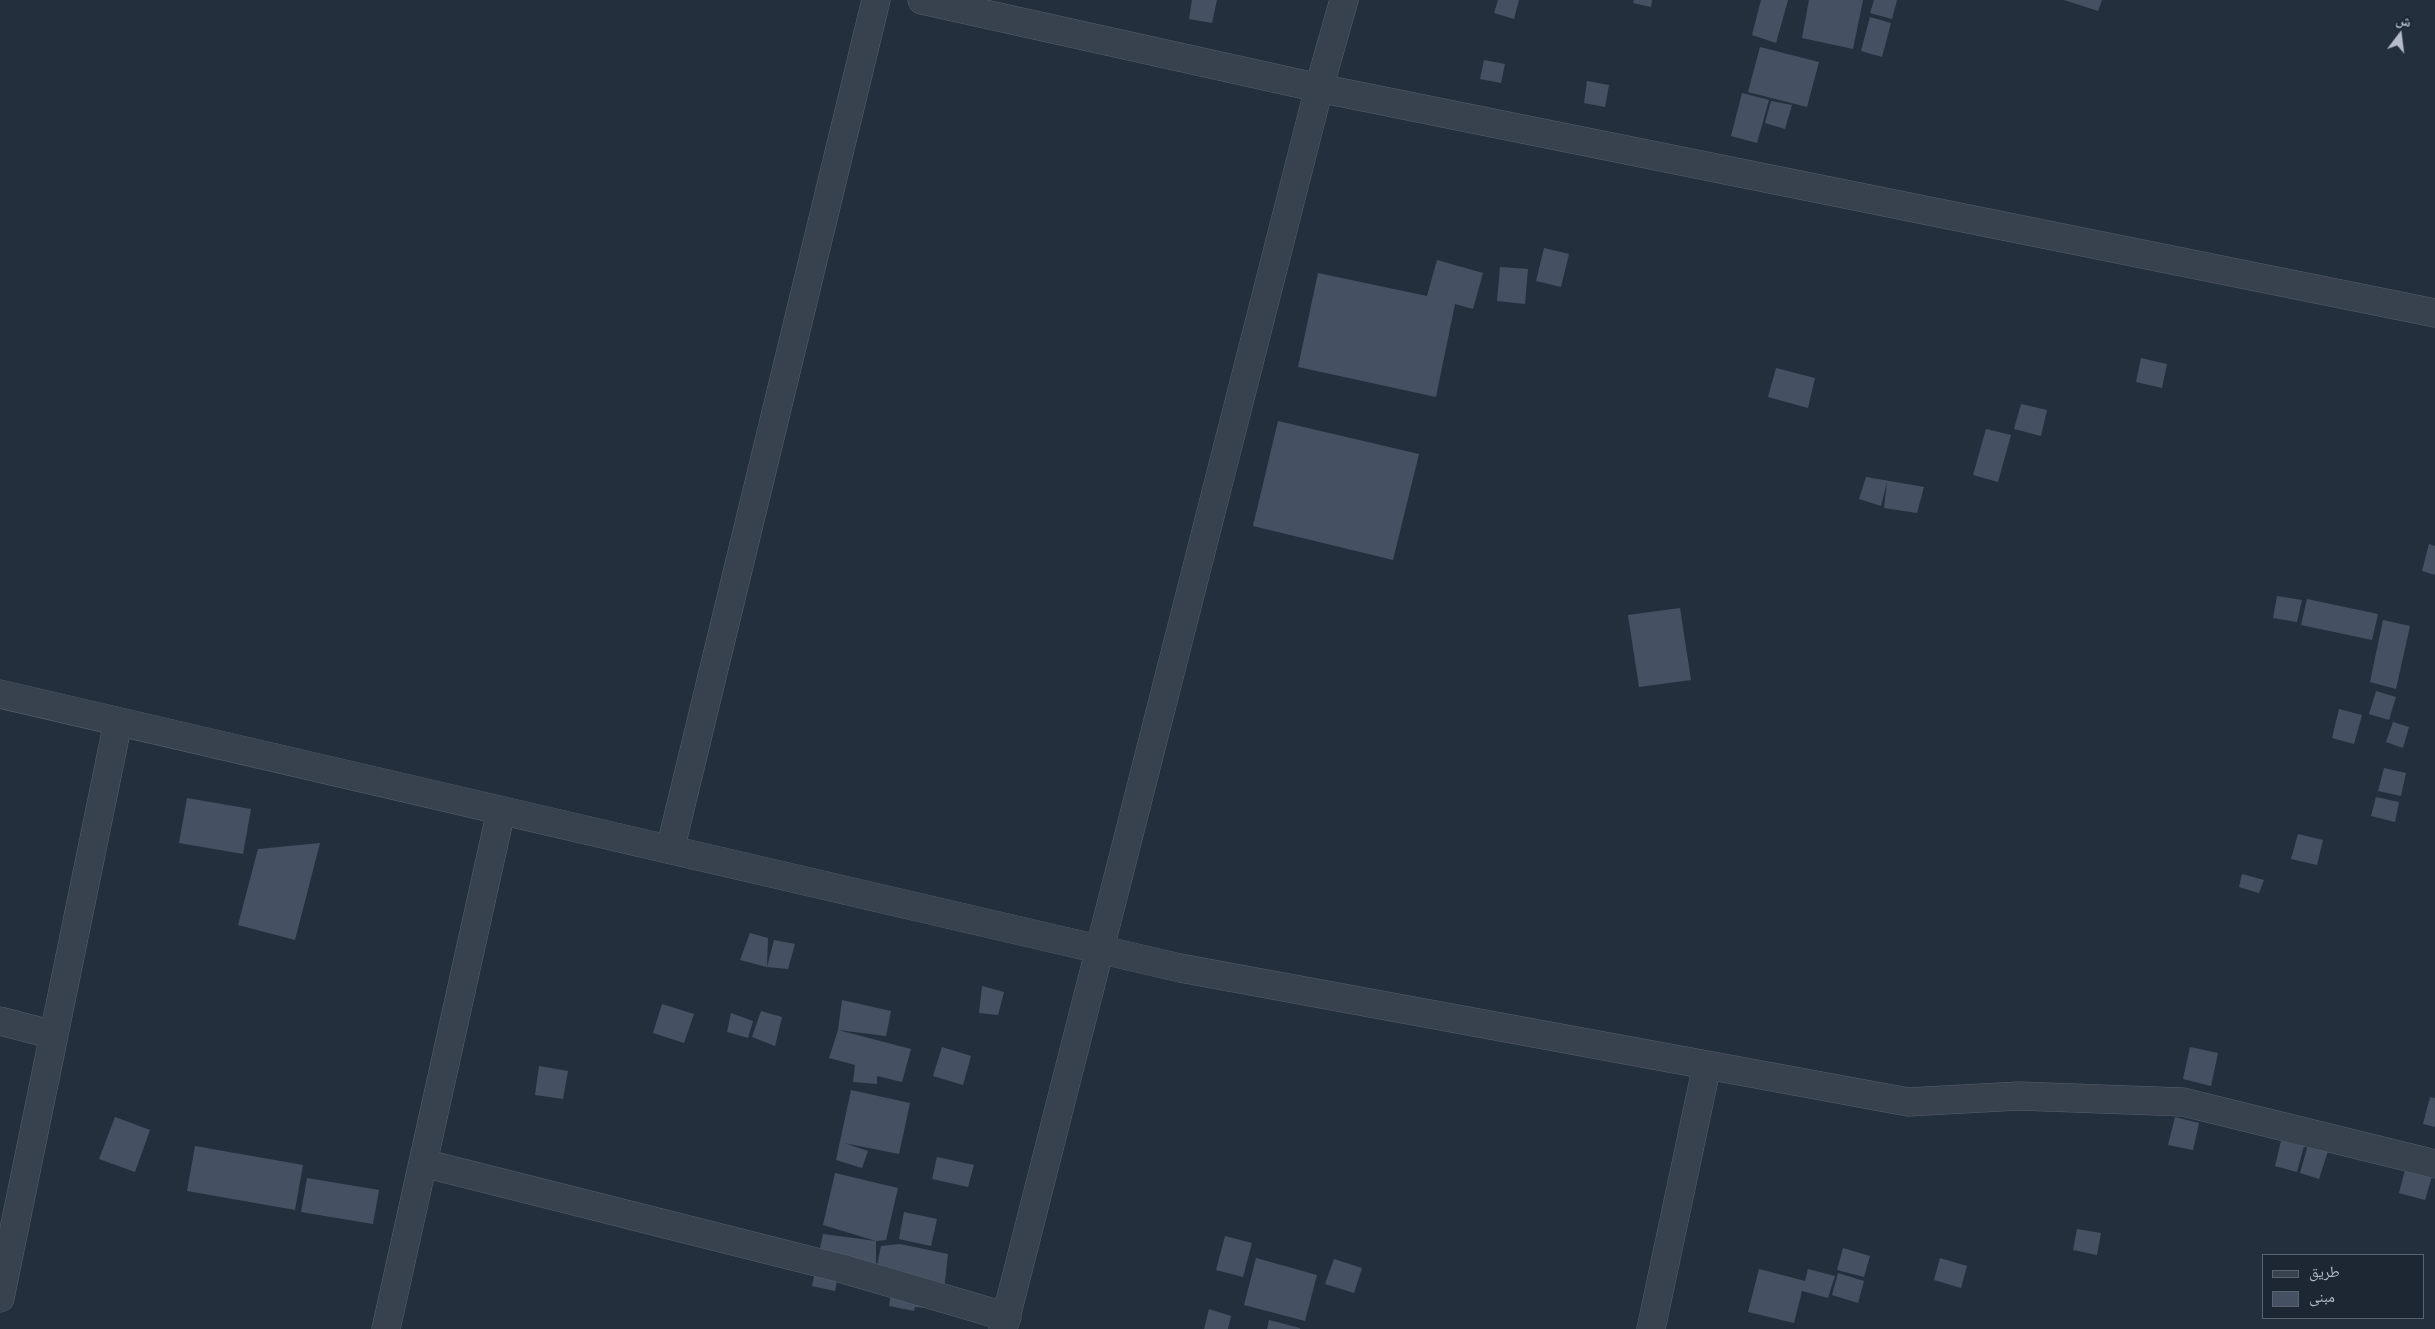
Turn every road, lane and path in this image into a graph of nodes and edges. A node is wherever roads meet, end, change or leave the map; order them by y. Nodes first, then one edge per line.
1 (876, 0) edge
2 (922, 0) edge
3 (1344, 0) edge
4 (1319, 88) junction
5 (2435, 313) edge
6 (0, 694) edge
7 (118, 722) junction
8 (501, 811) junction
9 (670, 850) junction
10 (1099, 950) junction
11 (0, 1021) edge
12 (54, 1034) junction
13 (1707, 1065) junction
14 (423, 1163) junction
15 (2435, 1164) edge
16 (0, 1298) edge
17 (1005, 1323) edge
18 (386, 1329) edge
19 (1651, 1329) edge

1 - 9 street
2 - 4 street
3 - 4 street
4 - 5 street
4 - 10 street
6 - 7 street
7 - 8 street
7 - 12 street
8 - 9 street
8 - 14 street
9 - 10 street
10 - 13 street
10 - 17 street
11 - 12 street
12 - 16 street
13 - 15 street
13 - 19 street
14 - 17 street
14 - 18 street

